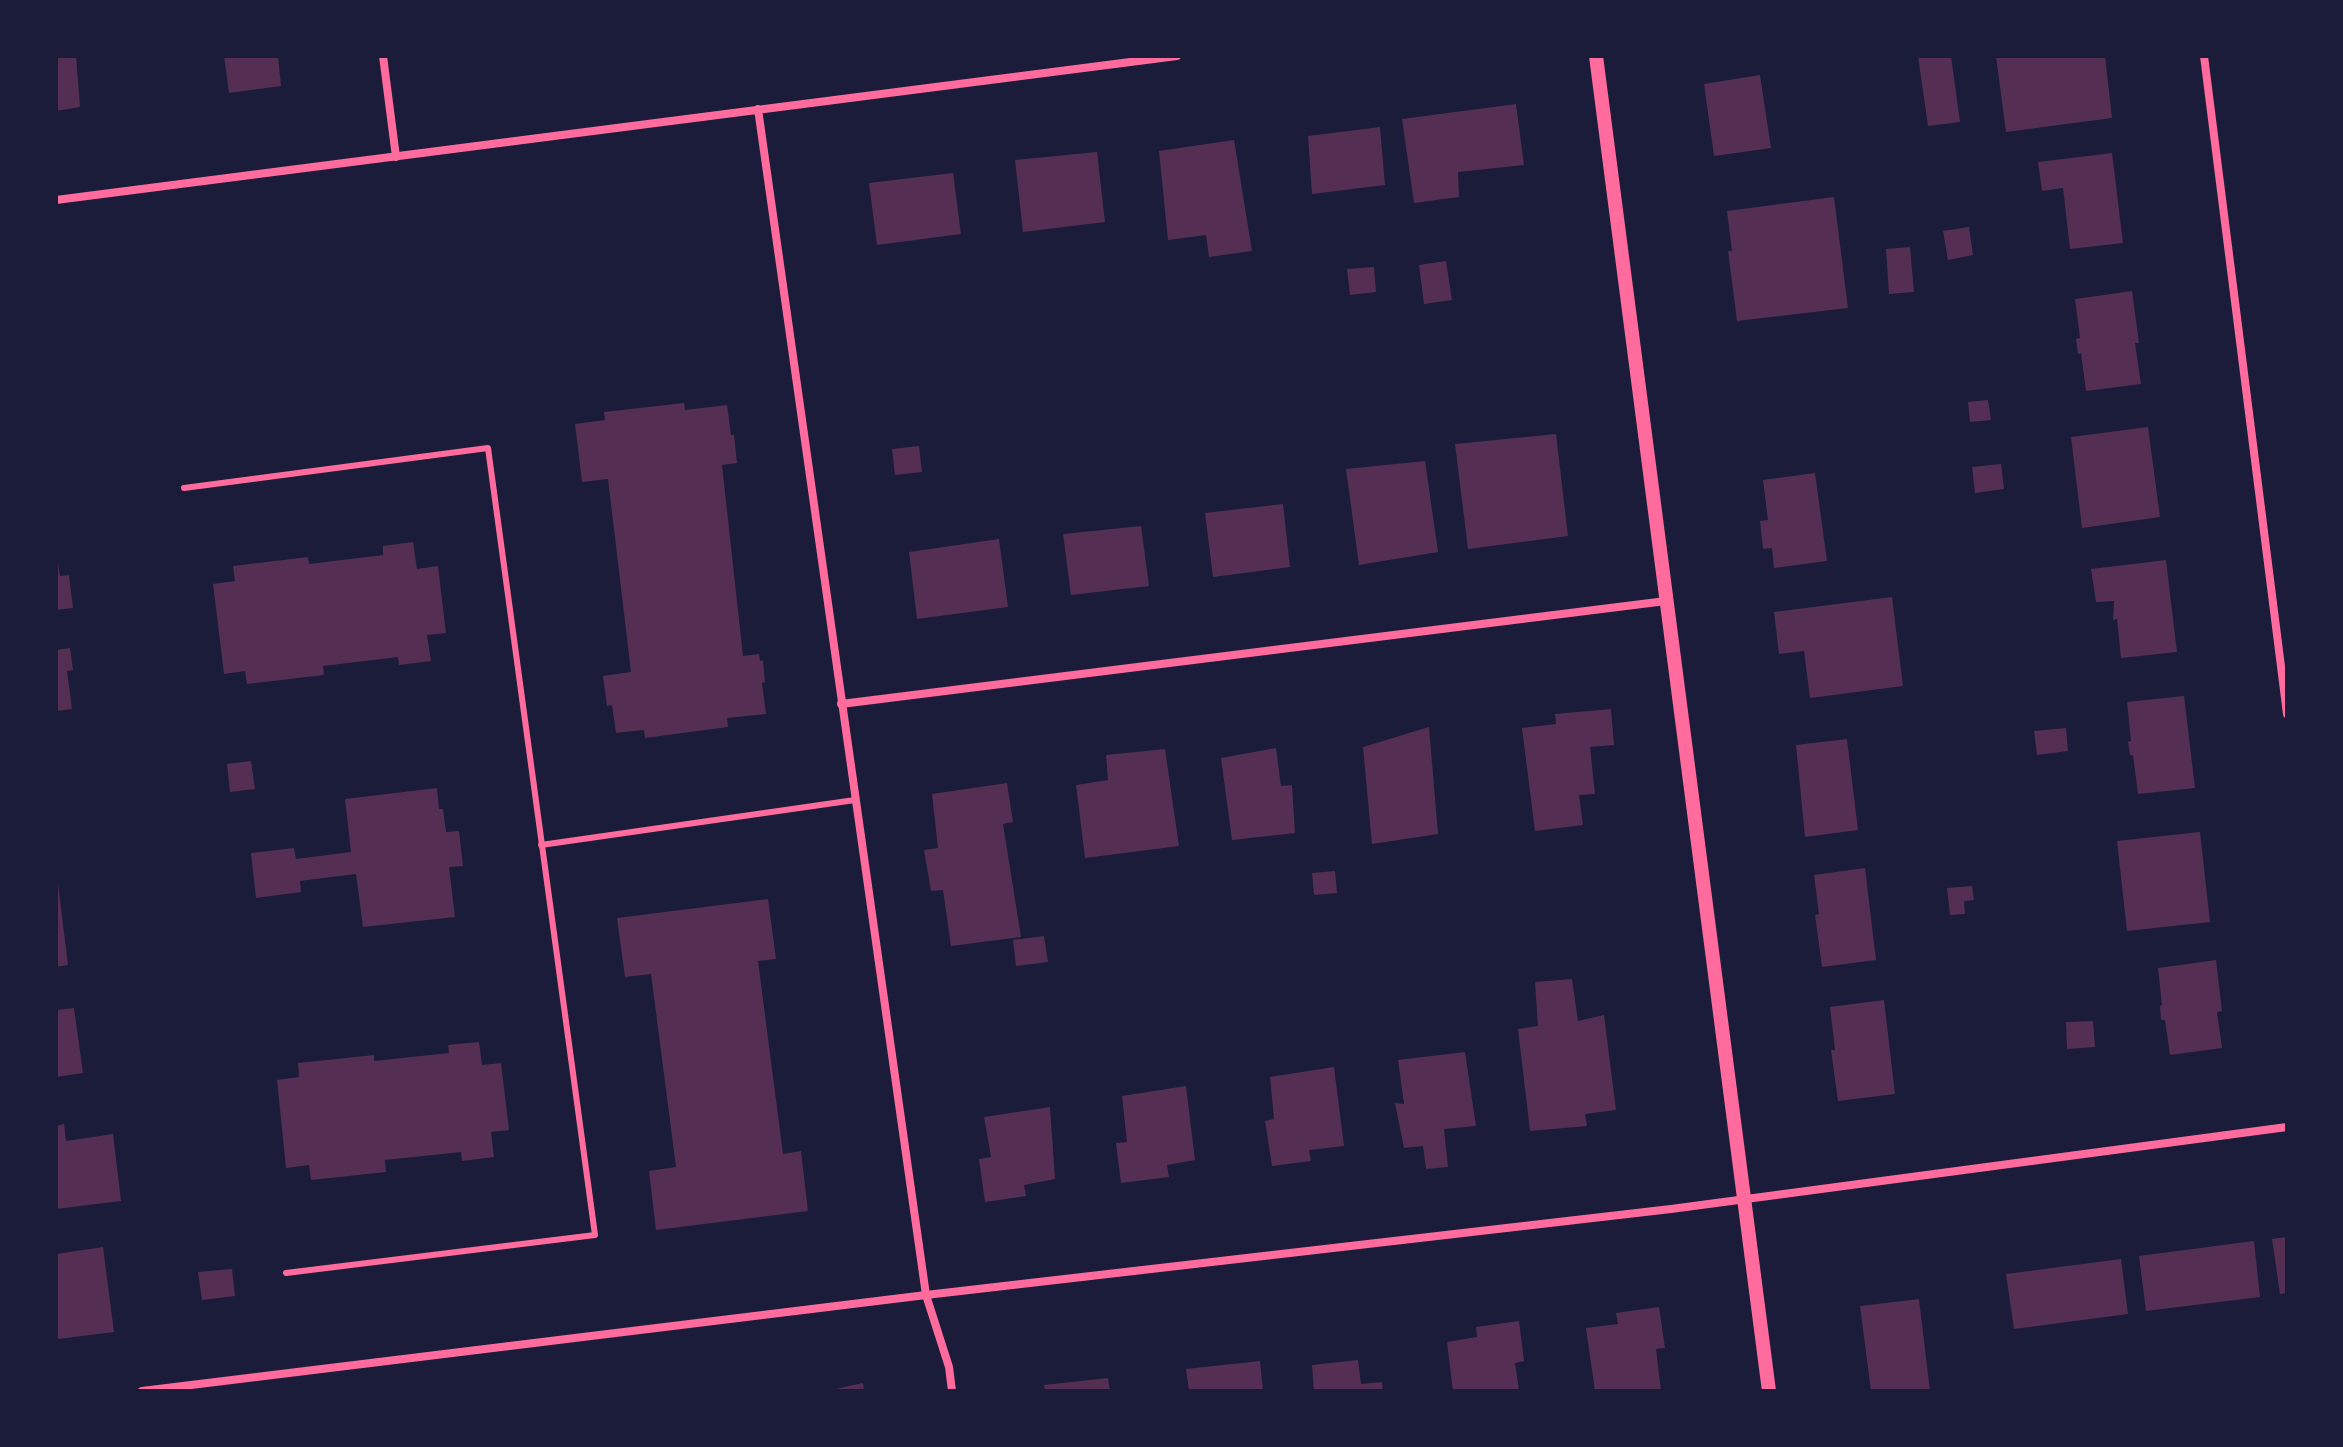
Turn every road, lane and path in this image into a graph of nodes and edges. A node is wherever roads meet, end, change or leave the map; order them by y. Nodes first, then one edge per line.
1 (383, 56) edge
2 (1177, 56) edge
3 (1596, 56) edge
4 (2204, 56) edge
5 (758, 109) junction
6 (396, 157) junction
7 (56, 200) edge
8 (184, 488) dead end
9 (1666, 601) junction
10 (841, 704) junction
11 (2287, 714) edge
12 (855, 800) junction
13 (541, 845) junction
14 (2287, 1127) edge
15 (1743, 1199) junction
16 (286, 1273) dead end
17 (926, 1295) junction
18 (157, 1390) edge
19 (142, 1391) edge
20 (952, 1391) edge
21 (1769, 1391) edge

1 - 6 street
2 - 5 street
3 - 9 street
4 - 11 street
5 - 6 street
5 - 10 street
6 - 7 street
8 - 13 lane
9 - 10 street
9 - 15 street
10 - 12 street
12 - 13 lane
12 - 17 street
13 - 16 lane
14 - 15 street
15 - 17 street
15 - 21 street
17 - 18 street
17 - 20 street
18 - 19 street

